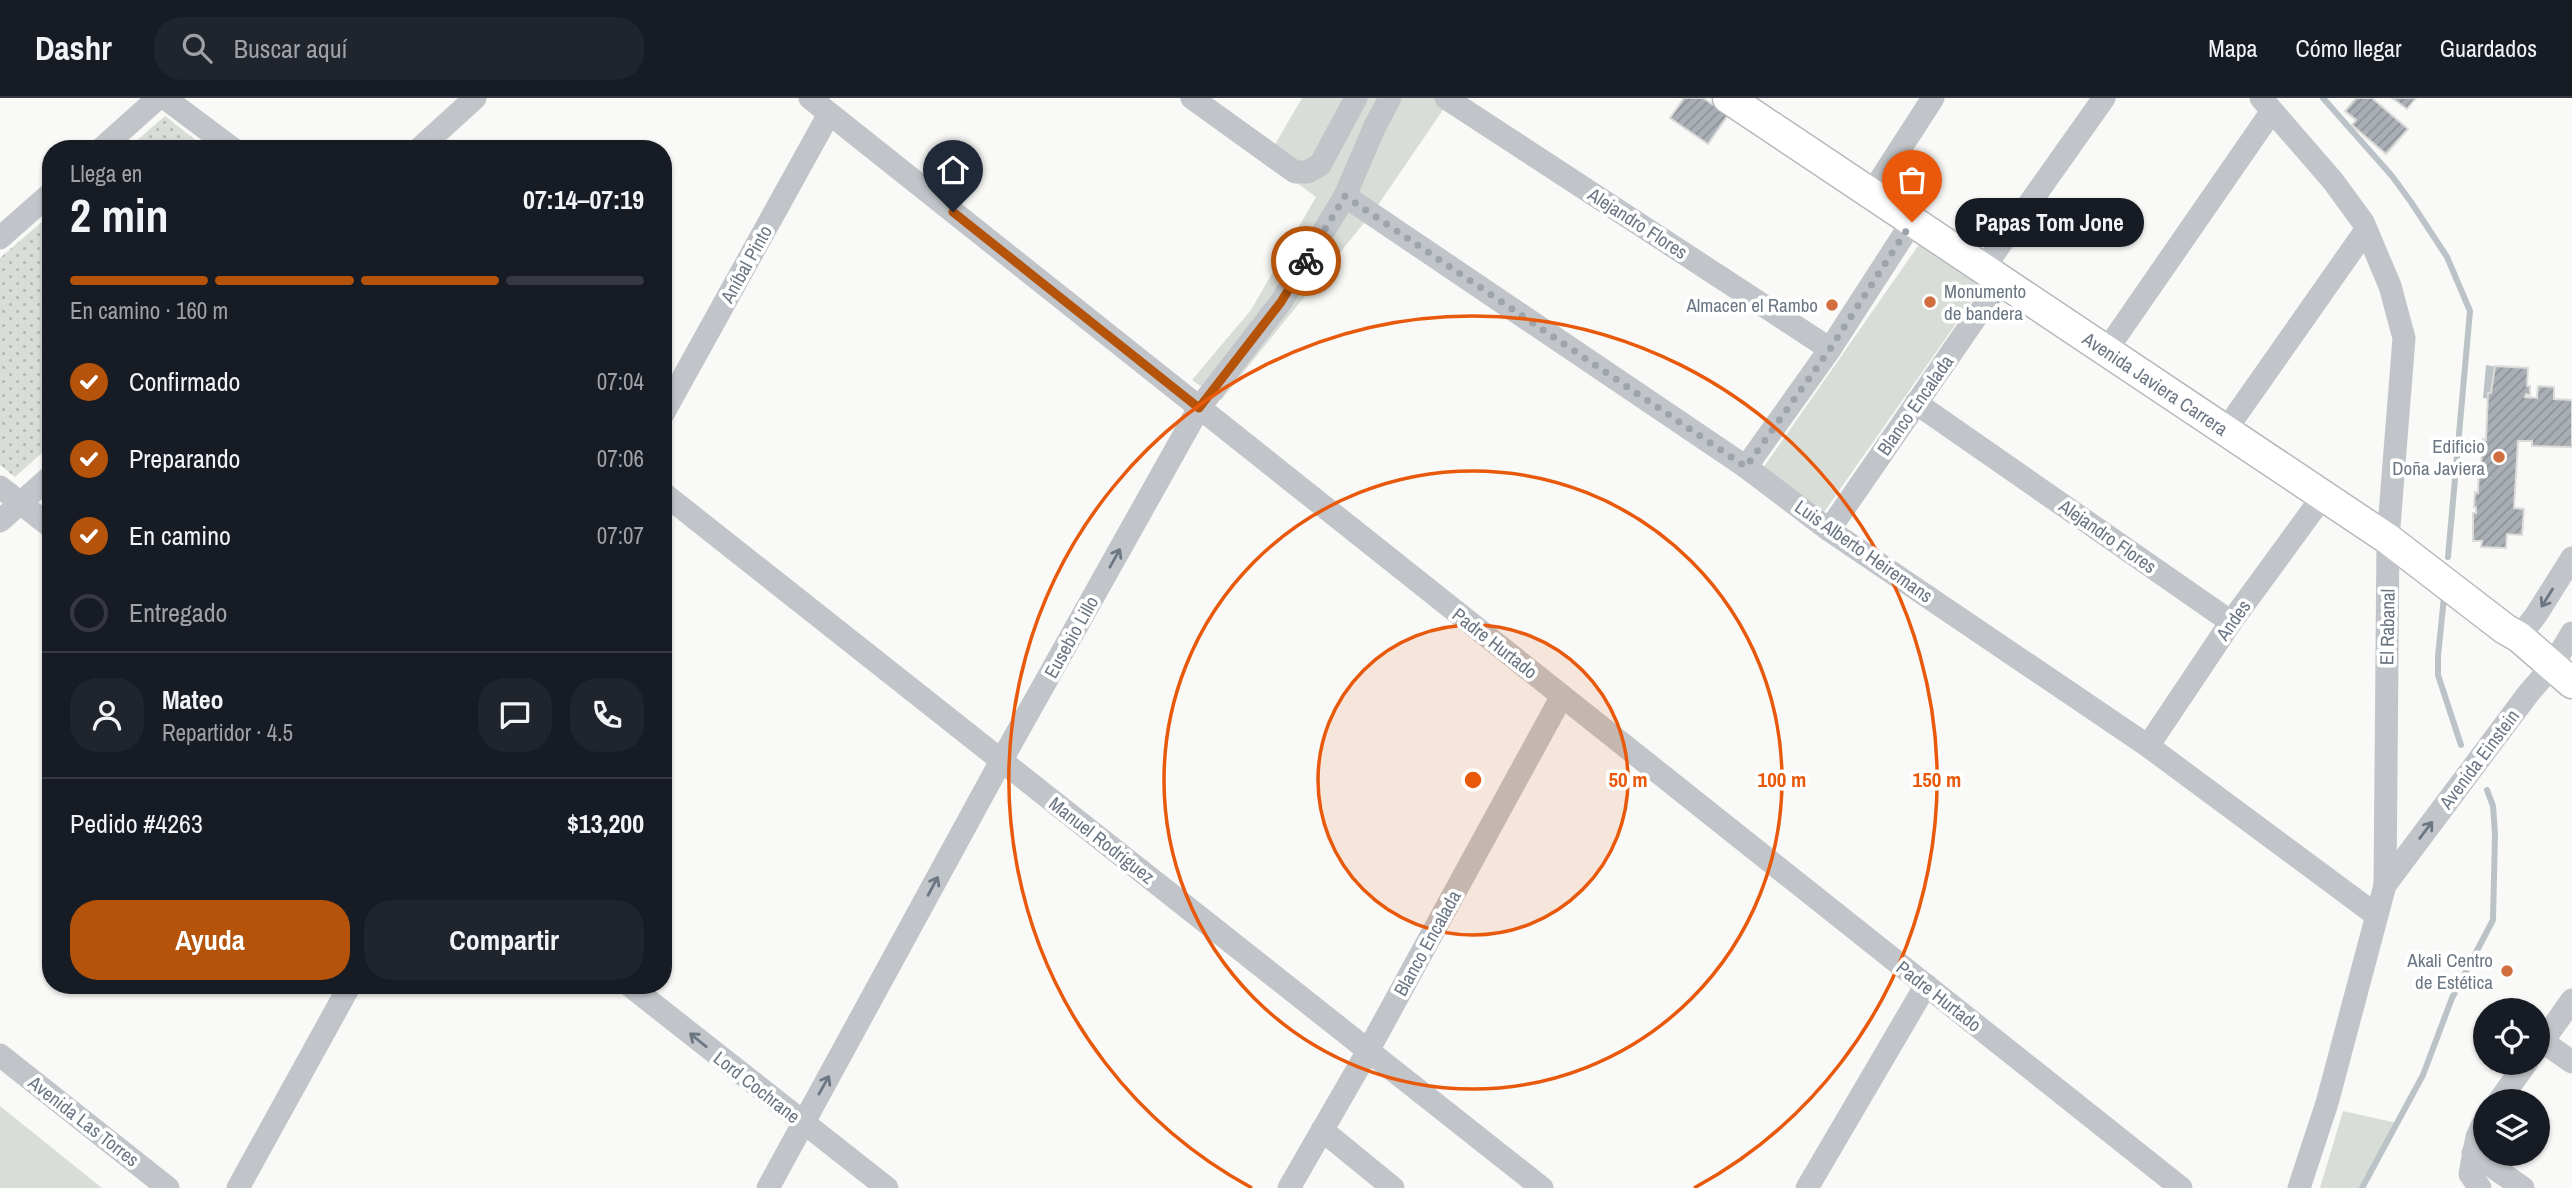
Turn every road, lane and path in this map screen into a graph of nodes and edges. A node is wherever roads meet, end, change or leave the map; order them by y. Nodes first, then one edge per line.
1 (158, 98) edge
2 (165, 98) edge
3 (475, 98) edge
4 (810, 98) edge
5 (1192, 98) edge
6 (1390, 98) edge
7 (1446, 98) edge
8 (1933, 98) edge
9 (2104, 98) edge
10 (1353, 103) edge
11 (1747, 103) edge
12 (2267, 104) edge
13 (829, 114) junction
14 (1375, 126) junction
15 (111, 140) edge
16 (221, 140) edge
17 (429, 140) edge
18 (1871, 194) junction
19 (1345, 196) junction
20 (42, 201) edge
21 (1912, 222) junction
22 (2366, 230) junction
23 (0, 238) edge
24 (1992, 275) junction
25 (1830, 349) junction
26 (2106, 351) junction
27 (672, 398) edge
28 (1916, 403) junction
29 (1199, 408) junction
30 (2225, 431) junction
31 (1746, 467) junction
32 (42, 484) edge
33 (0, 487) edge
34 (2323, 496) junction
35 (672, 500) edge
36 (21, 503) junction
37 (42, 520) edge
38 (0, 522) edge
39 (1829, 530) junction
40 (2388, 540) junction
41 (2572, 558) edge
42 (2231, 621) junction
43 (2572, 633) edge
44 (2519, 637) junction
45 (2562, 675) edge
46 (1562, 696) junction
47 (2148, 746) junction
48 (1002, 761) junction
49 (2385, 885) junction
50 (2376, 915) junction
51 (1926, 985) junction
52 (345, 994) edge
53 (640, 994) edge
54 (2572, 1000) edge
55 (2550, 1030) edge
56 (2550, 1050) edge
57 (1368, 1051) junction
58 (0, 1055) edge
59 (2572, 1062) edge
60 (803, 1124) junction
61 (1322, 1130) junction
62 (2473, 1153) edge
63 (2492, 1166) edge
64 (168, 1188) edge
65 (238, 1188) edge
66 (768, 1188) edge
67 (887, 1188) edge
68 (1289, 1188) edge
69 (1393, 1188) edge
70 (1542, 1188) edge
71 (1807, 1188) edge
72 (2181, 1188) edge
73 (2299, 1188) edge
74 (2480, 1188) edge
75 (2523, 1188) edge

1 - 15 street
2 - 16 street
3 - 17 street
4 - 13 street, Padre Hurtado
5 - 10 street
6 - 14 street, Eusebio Lillo
7 - 25 street, Alejandro Flores
8 - 18 street
9 - 24 street, Blanco Encalada
10 - 14 street
11 - 18 main road, Avenida Javiera Carrera
12 - 22 street, El Rabanal
12 - 26 street
13 - 27 street, Aníbal Pinto
13 - 29 street, Padre Hurtado
14 - 19 street, Eusebio Lillo
18 - 21 main road, Avenida Javiera Carrera
19 - 29 street, Eusebio Lillo
19 - 31 street, Luis Alberto Heiremans
20 - 23 street
21 - 24 main road, Avenida Javiera Carrera
21 - 25 street
22 - 30 street
22 - 40 street, El Rabanal
24 - 26 main road, Avenida Javiera Carrera
24 - 28 street, Blanco Encalada
25 - 31 street
26 - 30 main road, Avenida Javiera Carrera
28 - 39 street, Blanco Encalada
28 - 42 street, Alejandro Flores
29 - 46 street, Padre Hurtado
48 -> 29 street, Eusebio Lillo
30 - 34 main road, Avenida Javiera Carrera
31 - 39 street, Luis Alberto Heiremans
32 - 36 street
33 - 36 street
34 - 40 main road, Avenida Javiera Carrera
34 - 42 street, Andes
35 - 48 street, Manuel Rodríguez
36 - 37 street
36 - 38 street
39 - 47 street, Luis Alberto Heiremans
40 - 44 main road, Avenida Javiera Carrera
40 - 49 street, El Rabanal
41 -> 44 street
42 - 47 street, Andes
43 - 45 street, Avenida Einstein
44 - 45 main road, Avenida Javiera Carrera
49 -> 45 street, Avenida Einstein
46 - 51 street, Padre Hurtado
46 - 57 street, Blanco Encalada
47 - 50 street, Luis Alberto Heiremans
48 - 57 street, Manuel Rodríguez
60 -> 48 street, Eusebio Lillo
49 - 50 street, El Rabanal
50 - 73 street, El Rabanal
51 - 71 street
51 - 72 street, Padre Hurtado
52 - 65 street
60 -> 53 street, Lord Cochrane
54 - 55 street
56 - 59 street
57 - 61 street, Blanco Encalada
57 - 70 street, Manuel Rodríguez
58 - 64 street, Avenida Las Torres
60 - 66 street, Eusebio Lillo
60 - 67 street, Lord Cochrane
61 - 68 street, Blanco Encalada
61 - 69 street
62 - 74 street
63 - 75 street

